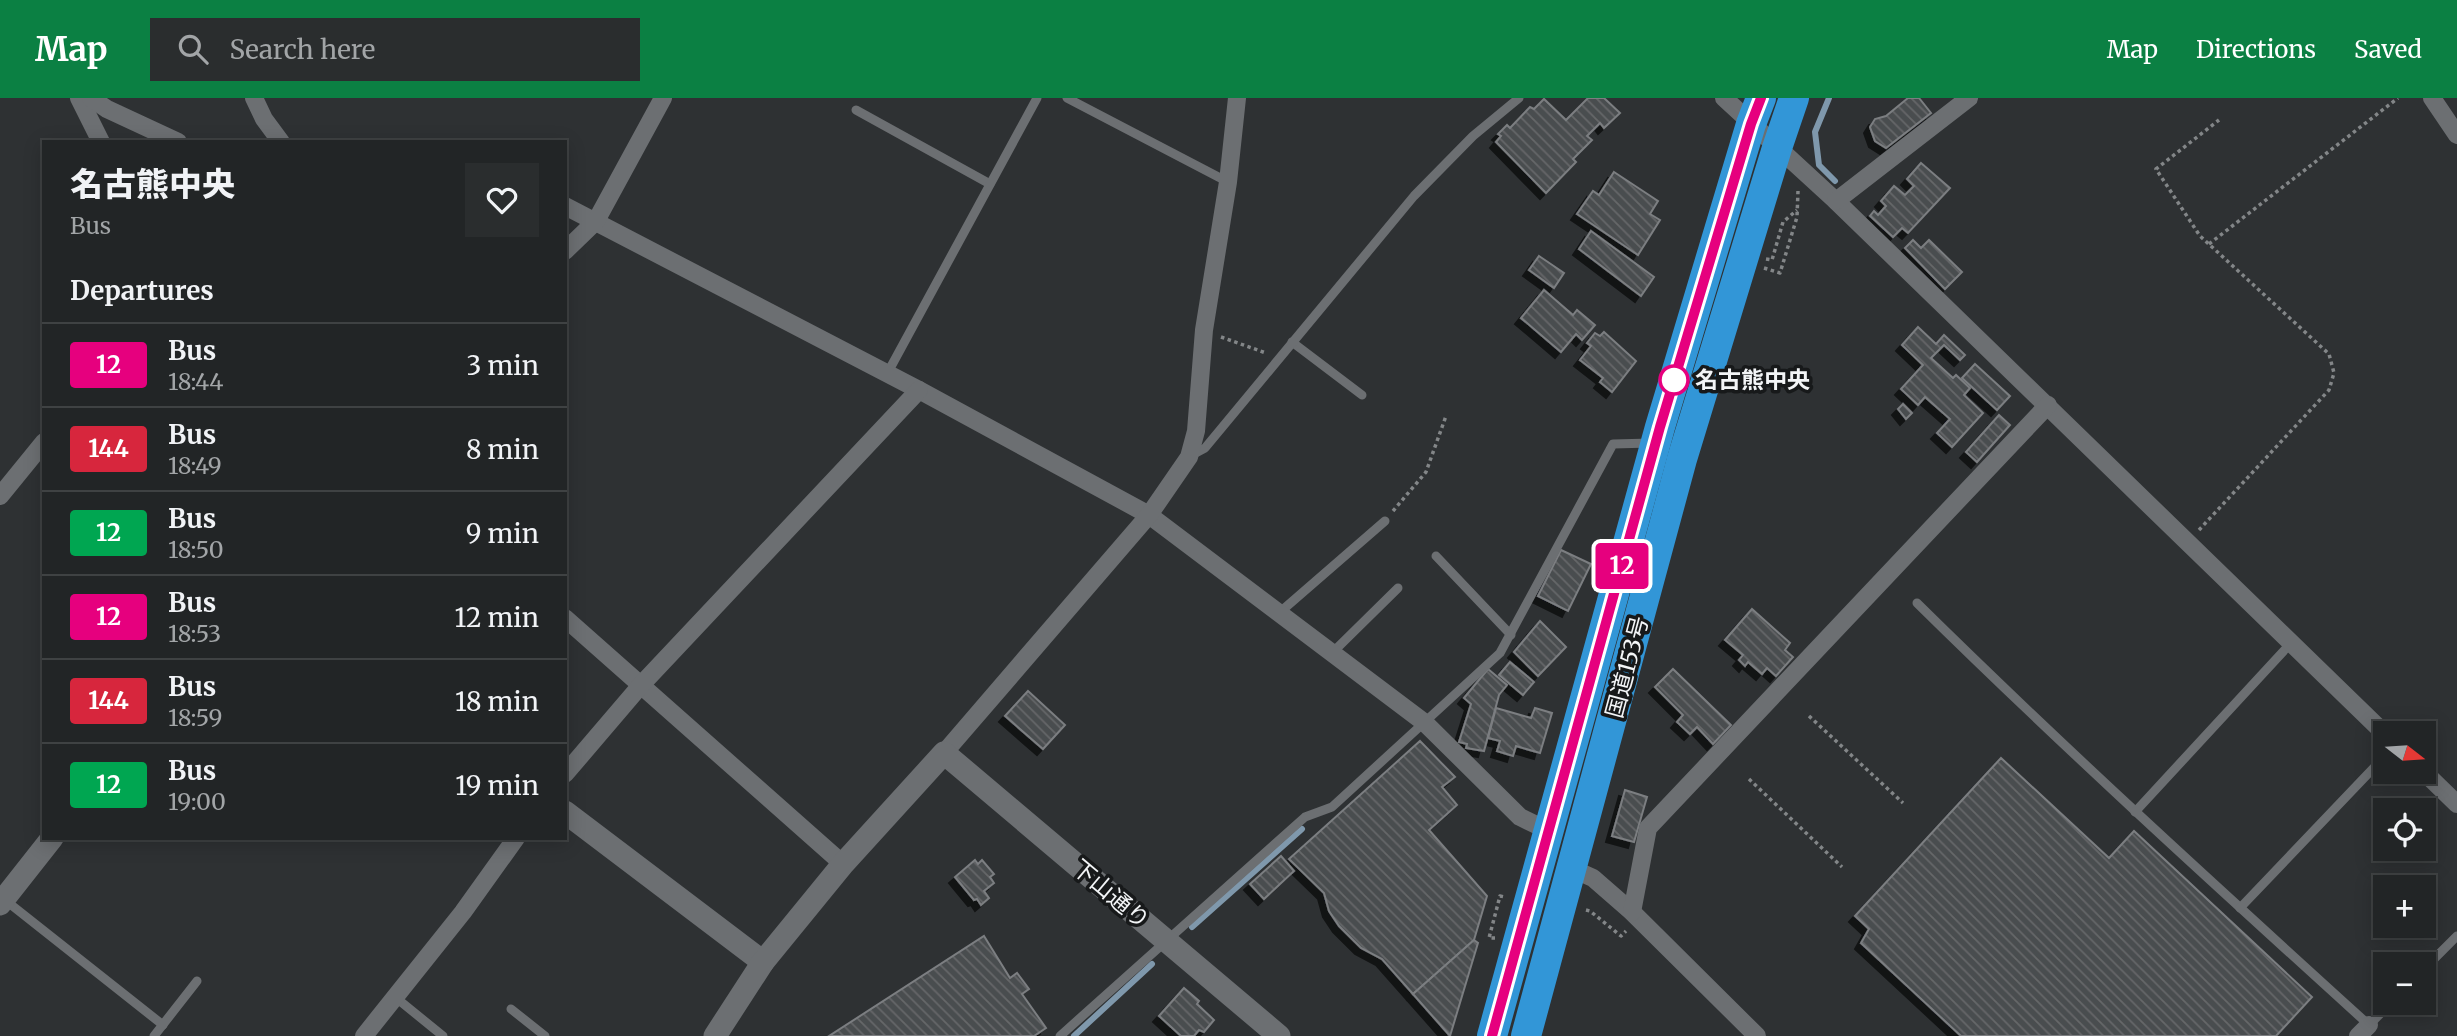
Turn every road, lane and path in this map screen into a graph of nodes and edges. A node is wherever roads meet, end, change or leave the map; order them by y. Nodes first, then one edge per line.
1 (79, 98) edge
2 (91, 98) edge
3 (254, 98) edge
4 (663, 98) edge
5 (1037, 98) edge
6 (1067, 98) edge
7 (1237, 98) edge
8 (1519, 98) edge
9 (1724, 98) edge
10 (1794, 98) edge
11 (1969, 98) edge
12 (2398, 98) edge
13 (2432, 98) edge
14 (856, 110) dead end
15 (1756, 111) edge
16 (2219, 120) dead end
17 (2457, 135) edge
18 (100, 140) edge
19 (174, 140) edge
20 (280, 140) edge
21 (1777, 148) junction
22 (1228, 181) junction
23 (990, 184) junction
24 (1836, 201) junction
25 (567, 207) edge
26 (1797, 210) dead end
27 (596, 221) junction
28 (2208, 244) junction
29 (567, 249) edge
30 (1772, 260) dead end
31 (1204, 330) junction
32 (1292, 342) junction
33 (1278, 358) junction
34 (887, 374) junction
35 (919, 390) junction
36 (1362, 395) dead end
37 (2048, 405) junction
38 (1446, 416) dead end
39 (1656, 443) junction
40 (42, 444) edge
41 (1188, 457) junction
42 (0, 496) edge
43 (1149, 515) junction
44 (1385, 521) joint
45 (2188, 542) junction
46 (1436, 556) dead end
47 (1398, 588) dead end
48 (1917, 603) dead end
49 (1279, 613) junction
50 (567, 620) edge
51 (1511, 635) junction
52 (2291, 643) junction
53 (1332, 653) junction
54 (641, 685) junction
55 (1809, 716) dead end
56 (2373, 722) edge
57 (1425, 723) junction
58 (944, 753) junction
59 (2373, 769) edge
60 (567, 772) edge
61 (1749, 779) dead end
62 (2436, 784) edge
63 (1903, 803) dead end
64 (2457, 804) edge
65 (2135, 812) junction
66 (567, 814) edge
67 (1549, 831) junction
68 (50, 840) edge
69 (515, 840) edge
70 (842, 864) junction
71 (1842, 867) dead end
72 (1573, 869) junction
73 (2, 902) edge
74 (2240, 908) junction
75 (1590, 911) dead end
76 (1625, 918) junction
77 (2457, 936) edge
78 (1167, 941) junction
79 (2436, 958) edge
80 (762, 962) junction
81 (197, 981) dead end
82 (395, 998) junction
83 (511, 1009) dead end
84 (2379, 1015) edge
85 (163, 1025) junction
86 (2363, 1030) edge
87 (722, 1033) edge
88 (154, 1036) edge
89 (364, 1036) edge
90 (443, 1036) edge
91 (545, 1036) edge
92 (1060, 1036) edge
93 (1279, 1036) edge
94 (1492, 1036) edge
95 (1526, 1036) edge
96 (1757, 1036) edge

1 - 18 street
2 - 19 street
3 - 20 street
4 - 27 street
5 - 23 lane
6 - 22 lane
7 - 22 street
8 - 32 lane
9 - 15 street
10 - 21 highway, 国道153号
11 - 24 street
12 - 28 path
13 - 17 street
14 - 23 lane
15 - 21 street
15 - 39 highway, 国道153号
16 - 28 path
21 - 24 street
21 - 72 highway, 国道153号
22 - 31 street
23 - 34 lane
24 - 37 street
25 - 27 street
26 - 30 path
27 - 29 street
27 - 34 street
28 - 45 path
31 - 33 path
31 - 41 street
32 - 33 lane
32 - 36 lane
33 - 41 lane
34 - 35 street
35 - 43 street
35 - 54 street
37 - 45 street
37 - 76 street
38 - 44 path
39 - 51 lane
39 - 67 highway, 国道153号
40 - 42 street
41 - 43 street
43 - 49 street
43 - 58 street
44 - 49 lane
45 - 52 street
46 - 51 lane
47 - 53 lane
48 - 65 lane
49 - 53 street
50 - 54 street
51 - 57 lane
52 - 56 street
52 - 65 lane
53 - 57 street
54 - 60 street
54 - 70 street
55 - 63 path
57 - 67 street
57 - 78 lane
58 - 70 street
58 - 78 street, 下山通り
59 - 74 lane
61 - 71 path
62 - 64 street
65 - 74 lane
66 - 80 street
67 - 94 highway, 国道153号
68 - 73 street
69 - 82 street
70 - 80 street
72 - 76 street
72 - 95 highway, 国道153号
73 - 85 lane
74 - 86 lane
75 - 76 path
76 - 96 street
77 - 79 lane
78 - 92 lane
78 - 93 street, 下山通り
80 - 87 street
81 - 85 lane
82 - 89 street
82 - 90 lane
83 - 91 lane
84 - 86 lane
85 - 88 lane

